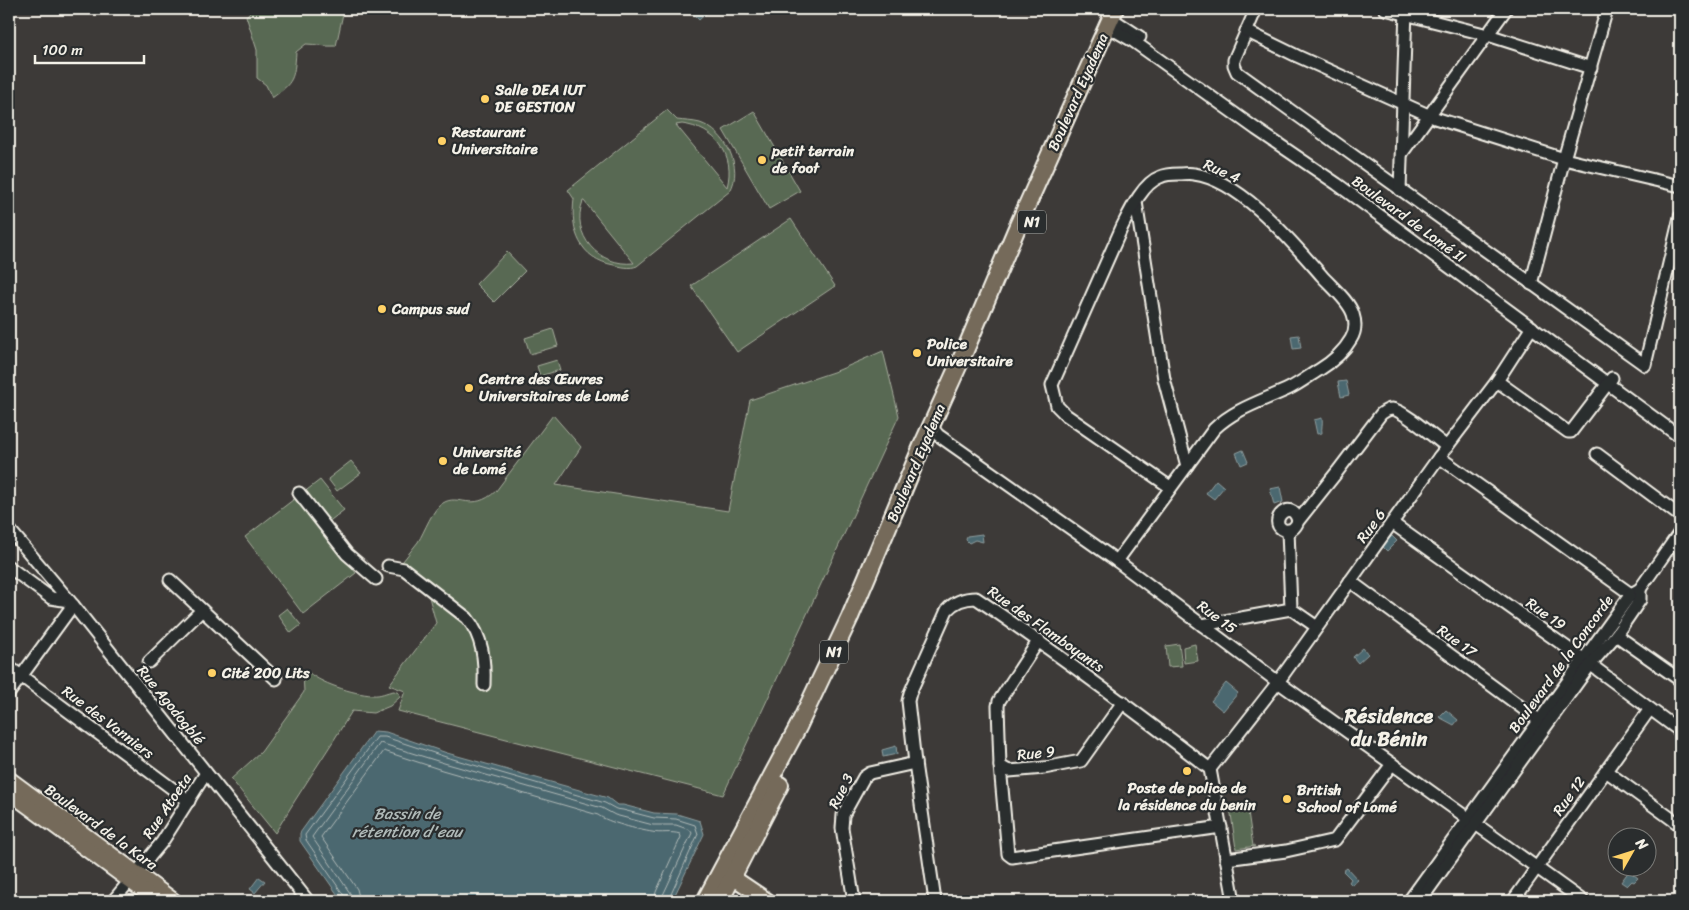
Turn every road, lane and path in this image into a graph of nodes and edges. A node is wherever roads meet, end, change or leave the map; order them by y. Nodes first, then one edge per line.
1 (1256, 9) edge
2 (1385, 9) edge
3 (1506, 9) edge
4 (1607, 9) edge
5 (1406, 11) edge
6 (1116, 19) edge
7 (1246, 31) junction
8 (1488, 35) junction
9 (1591, 68) junction
10 (1403, 103) junction
11 (1429, 115) junction
12 (1402, 152) junction
13 (1564, 159) junction
14 (1680, 186) edge
15 (1400, 190) junction
16 (1136, 202) junction
17 (1680, 217) edge
18 (1531, 284) junction
19 (1532, 327) junction
20 (1610, 381) junction
21 (1494, 385) junction
22 (1680, 427) edge
23 (934, 431) junction
24 (1680, 437) edge
25 (1447, 447) junction
26 (1597, 454) dead end
27 (1440, 457) junction
28 (1187, 466) junction
29 (1170, 488) junction
30 (299, 493) dead end
31 (1680, 516) edge
32 (1298, 521) junction
33 (1392, 523) junction
34 (9, 529) edge
35 (1288, 530) junction
36 (1680, 532) edge
37 (1117, 561) junction
38 (388, 566) dead end
39 (9, 567) edge
40 (376, 579) dead end
41 (170, 580) dead end
42 (1350, 581) junction
43 (1637, 594) junction
44 (71, 603) junction
45 (1291, 609) junction
46 (202, 610) junction
47 (1202, 625) junction
48 (1317, 627) junction
49 (1616, 635) junction
50 (1039, 640) junction
51 (149, 662) dead end
52 (1587, 662) junction
53 (9, 667) edge
54 (20, 676) junction
55 (276, 679) dead end
56 (1680, 680) edge
57 (1278, 682) junction
58 (484, 685) dead end
59 (9, 693) edge
60 (1123, 702) junction
61 (1650, 708) junction
62 (1543, 723) junction
63 (1680, 731) edge
64 (915, 763) junction
65 (1392, 764) junction
66 (1000, 766) junction
67 (1210, 769) junction
68 (1606, 771) junction
69 (206, 773) junction
70 (9, 779) edge
71 (9, 792) edge
72 (189, 801) junction
73 (1472, 821) junction
74 (1680, 825) edge
75 (1221, 827) junction
76 (1226, 859) junction
77 (1536, 868) junction
78 (728, 873) junction
79 (132, 878) junction
80 (113, 901) edge
81 (157, 901) edge
82 (174, 901) edge
83 (308, 901) edge
84 (705, 901) edge
85 (720, 901) edge
86 (768, 901) edge
87 (854, 901) edge
88 (935, 901) edge
89 (1234, 901) edge
90 (1409, 901) edge
91 (1420, 901) edge
92 (1513, 901) edge
93 (1583, 901) edge

1 - 7 street
2 - 5 street
3 - 8 street
4 - 9 street
5 - 8 street
5 - 10 street
6 - 19 street, Boulevard de Lomé II
6 - 20 street, Boulevard de Lomé II
6 - 23 highway, Boulevard Eyadema / N1
7 - 10 street
7 - 15 street
8 - 9 street
8 - 11 street
9 - 13 street
10 - 11 street
10 - 12 street
11 - 12 street
11 - 13 street
12 - 15 street
13 - 14 street
13 - 18 street
15 - 18 street
16 - 28 street
16 - 28 street, Rue 4
16 - 29 street, Rue 4
17 - 18 street
19 - 20 street, Boulevard de Lomé II
19 - 21 street, Rue 6
20 - 21 street
20 - 22 street, Boulevard de Lomé II
20 - 24 street, Boulevard de Lomé II
21 - 25 street, Rue 6
23 - 37 street, Rue 15
23 - 78 highway, Boulevard Eyadema / N1
25 - 27 street, Rue 6
25 - 32 street
26 - 31 street
27 - 33 street, Rue 6
27 - 43 street
28 - 29 street, Rue 4
29 - 37 street, Rue 4
30 - 40 street
32 - 35 street
32 - 35 street
33 - 42 street, Rue 6
33 - 52 street, Rue 19
34 - 44 street, Rue Agodogblé
35 - 45 street
36 - 43 street
37 - 47 street, Rue 15
38 - 58 street
39 - 44 street
41 - 46 street
42 - 48 street, Rue 6
42 - 62 street, Rue 17
43 - 49 street, Boulevard de la Concorde
43 - 52 street, Boulevard de la Concorde
44 - 54 street
44 - 69 street, Rue Agodogblé
45 - 47 street
45 - 48 street
46 - 51 street
46 - 55 street
47 - 57 street, Rue 15
48 - 57 street, Rue 6
49 - 52 street, Boulevard de la Concorde
49 - 56 street
50 - 60 street, Rue des Flamboyants
50 - 64 street, Rue des Flamboyants
50 - 66 street, Rue 9
52 - 61 street, Rue 19
52 - 62 street, Boulevard de la Concorde
53 - 54 street, Rue des Vanniers
54 - 59 street
54 - 72 street, Rue des Vanniers
57 - 65 street, Rue 15
57 - 67 street, Rue 6
60 - 66 street, Rue 9
60 - 67 street, Rue des Flamboyants
61 - 63 street, Rue 19
61 - 68 street, Rue 12
62 - 73 street, Boulevard de la Concorde
64 - 87 street, Rue 3
64 - 88 street, Rue des Flamboyants
65 - 73 street, Rue 15
65 - 76 street
66 - 75 street
67 - 75 street
68 - 74 street
68 - 77 street, Rue 12
69 - 72 street, Rue Atoeta
69 - 83 street, Rue Agodogblé
70 - 79 main road, Boulevard de la Kara
71 - 79 main road, Boulevard de la Kara
72 - 79 street, Rue Atoeta
73 - 77 street, Rue 15
73 - 90 street, Boulevard de la Concorde
73 - 91 street, Boulevard de la Concorde
75 - 76 street
76 - 89 street
77 - 92 street, Rue 12
77 - 93 street, Rue 15
78 - 84 highway, Boulevard Eyadema / N1
78 - 85 highway, N1
78 - 86 main road
79 - 80 street, Rue Atoeta
79 - 81 main road, Boulevard de la Kara
79 - 82 main road, Boulevard de la Kara

